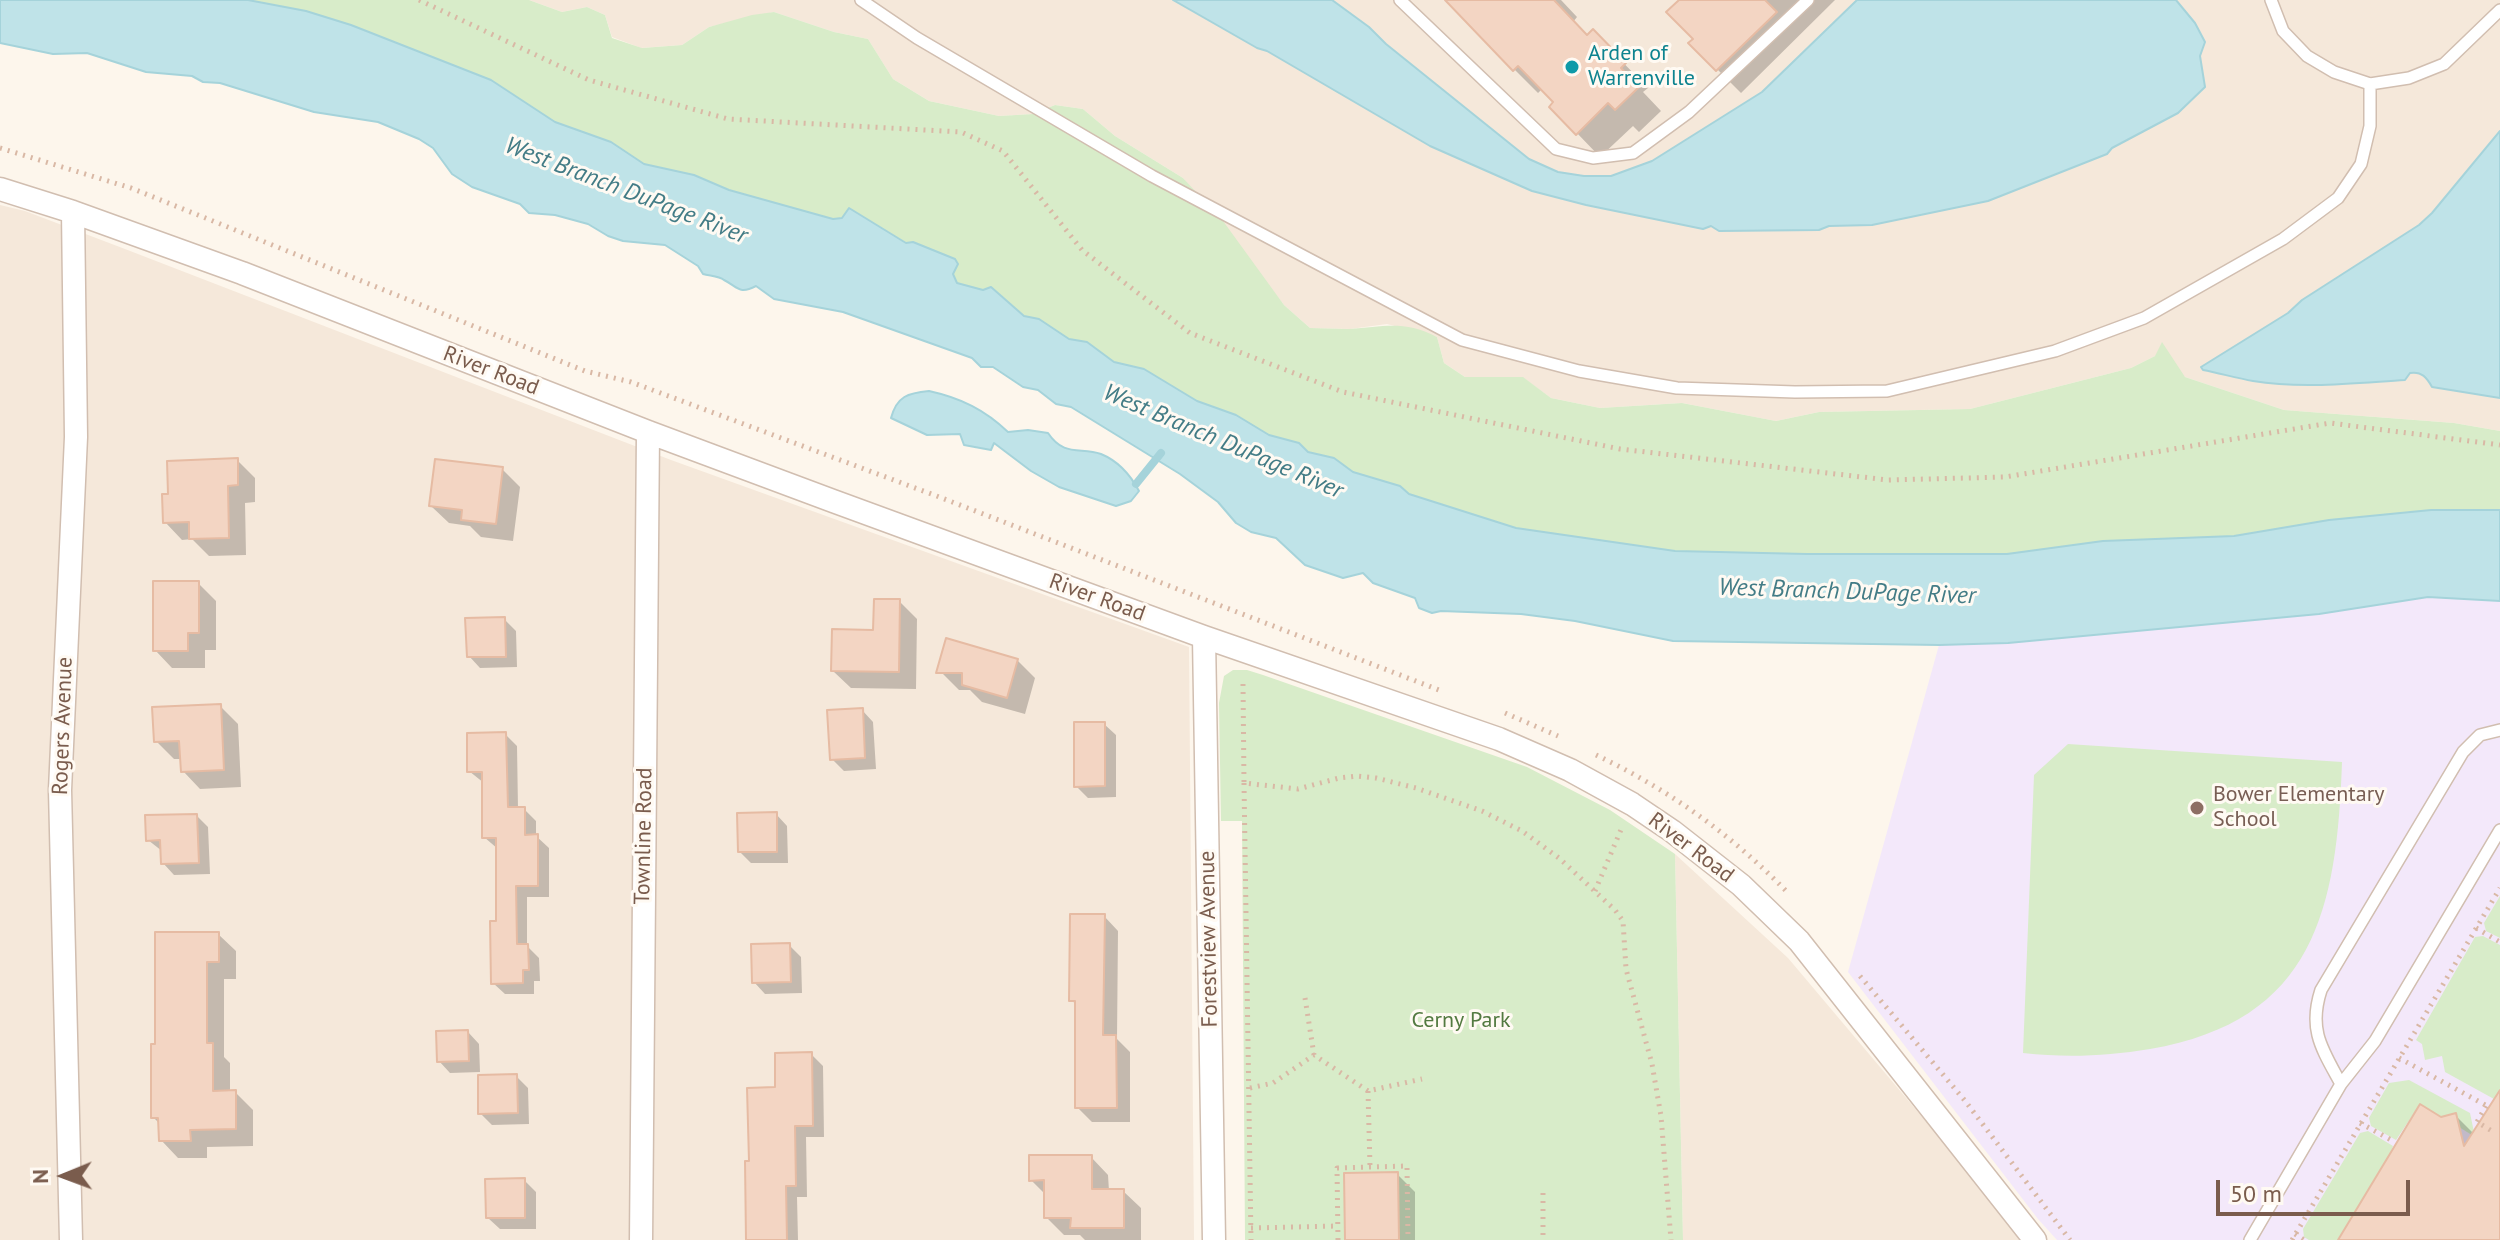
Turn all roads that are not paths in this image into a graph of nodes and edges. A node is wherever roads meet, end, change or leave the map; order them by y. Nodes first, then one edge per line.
1 (861, 0) edge
2 (1400, 0) edge
3 (1808, 0) edge
4 (2271, 0) edge
5 (2500, 10) edge
6 (2370, 84) junction
7 (0, 189) edge
8 (73, 212) junction
9 (648, 432) junction
10 (1204, 637) junction
11 (2500, 730) edge
12 (2500, 830) edge
13 (2341, 1084) junction
14 (71, 1240) edge
15 (641, 1240) edge
16 (1214, 1240) edge
17 (2035, 1240) edge
18 (2250, 1240) edge

1 - 6 lane
2 - 3 lane
4 - 6 lane
5 - 6 lane
7 - 8 street, River Road
8 - 9 street, River Road
8 - 14 street, Rogers Avenue
9 - 10 street, River Road
9 - 15 street, Townline Road
10 - 16 street, Forestview Avenue
10 - 17 street, River Road
11 - 13 lane
12 - 13 lane
13 - 18 lane

